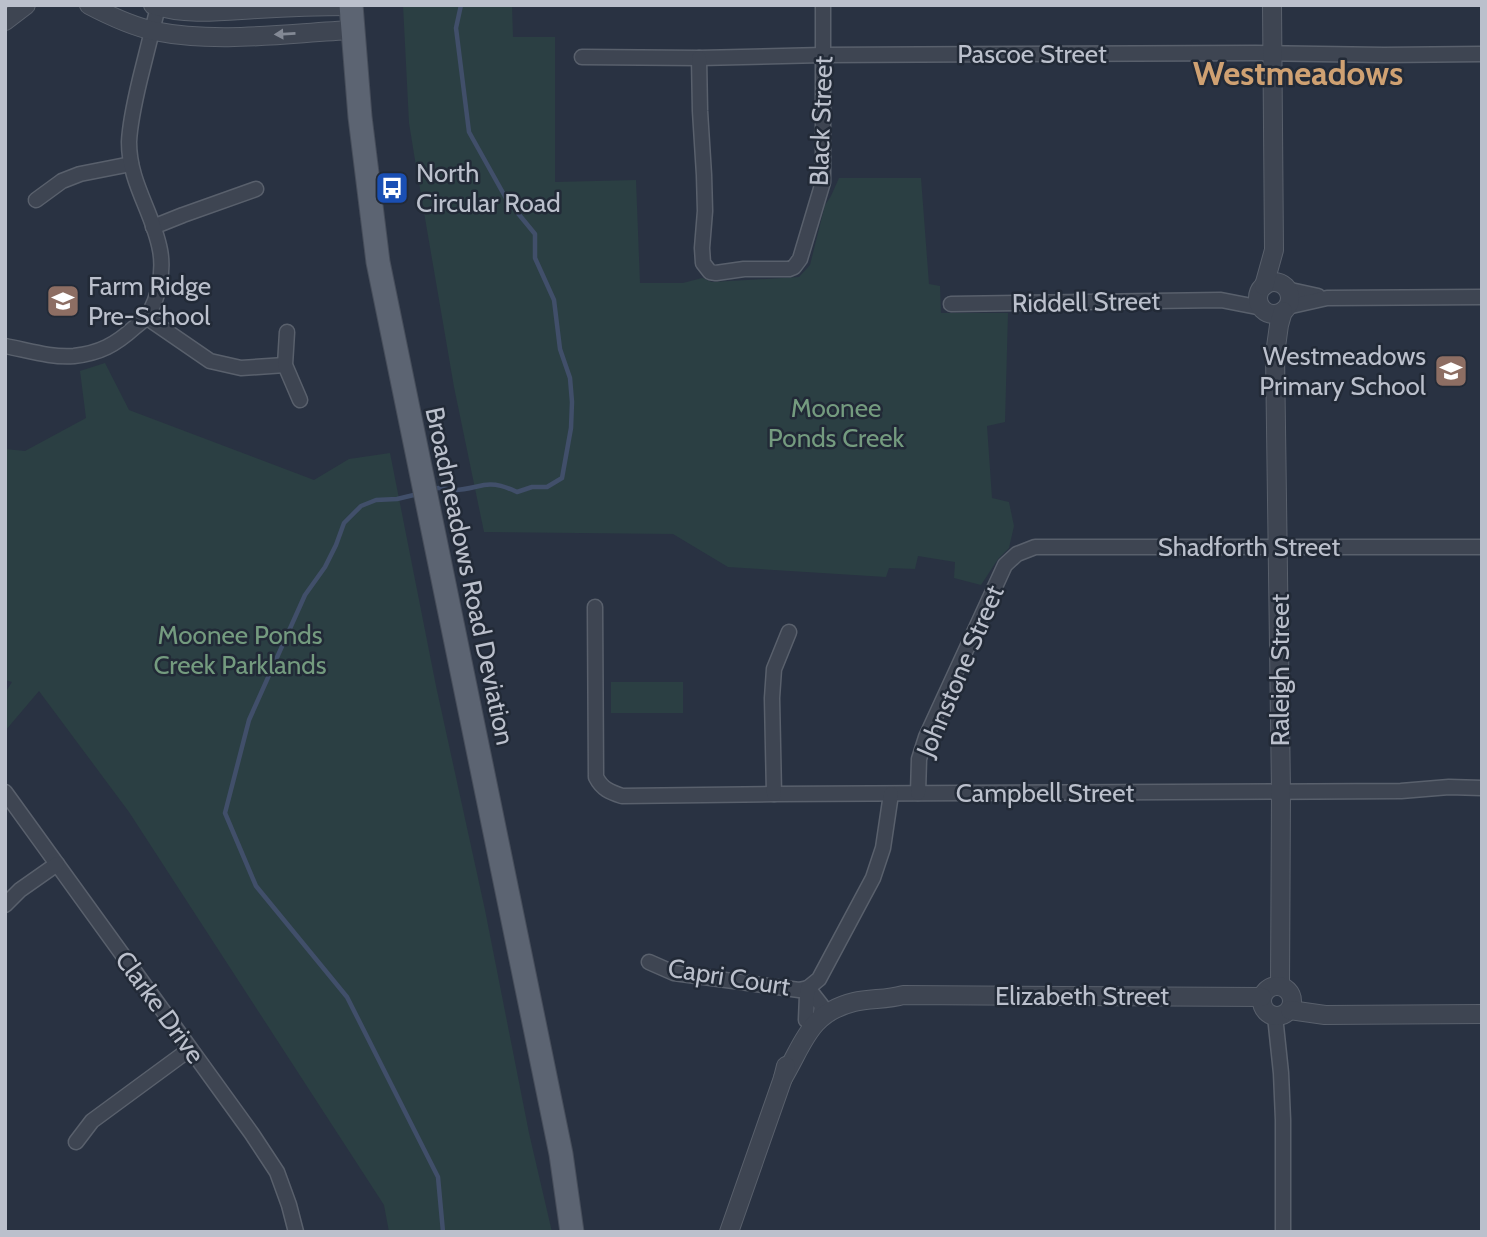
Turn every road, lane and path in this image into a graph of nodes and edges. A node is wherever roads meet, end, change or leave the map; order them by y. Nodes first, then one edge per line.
1 (26, 5) edge
2 (89, 5) edge
3 (823, 5) edge
4 (1272, 5) edge
5 (155, 6) edge
6 (351, 6) edge
7 (249, 10) junction
8 (6, 20) edge
9 (353, 30) junction
10 (152, 31) junction
11 (252, 36) junction
12 (1272, 53) junction
13 (1482, 54) edge
14 (823, 55) junction
15 (582, 57) dead end
16 (699, 58) junction
17 (131, 164) junction
18 (256, 189) dead end
19 (36, 200) dead end
20 (153, 227) junction
21 (1274, 250) junction
22 (1285, 287) junction
23 (1263, 288) junction
24 (1482, 297) edge
25 (1326, 298) junction
26 (1221, 300) junction
27 (951, 304) dead end
28 (1263, 309) junction
29 (1285, 309) junction
30 (146, 317) junction
31 (287, 332) dead end
32 (5, 346) edge
33 (1275, 354) junction
34 (285, 365) junction
35 (300, 400) dead end
36 (1279, 547) junction
37 (1482, 547) edge
38 (1017, 554) joint
39 (595, 607) dead end
40 (789, 632) dead end
41 (1482, 788) edge
42 (5, 792) edge
43 (1281, 792) junction
44 (774, 793) junction
45 (918, 793) junction
46 (891, 794) junction
47 (57, 864) junction
48 (5, 905) edge
49 (649, 962) dead end
50 (1280, 985) junction
51 (808, 989) junction
52 (1262, 998) junction
53 (1282, 1013) junction
54 (1482, 1014) edge
55 (816, 1015) junction
56 (190, 1049) junction
57 (76, 1142) dead end
58 (561, 1154) junction
59 (296, 1232) edge
60 (572, 1232) edge
61 (584, 1232) edge
62 (729, 1232) edge
63 (1283, 1232) edge

1 - 8 street
2 - 10 street
3 - 14 street, Black Street
4 - 12 street
5 - 7 street
5 - 10 street
6 - 7 street
6 - 9 main road, Broadmeadows Road Deviation
7 - 11 street
9 -> 11 street
9 - 58 main road, Broadmeadows Road Deviation
10 - 11 street
10 - 17 street
12 - 13 street, Pascoe Street
12 - 14 street, Pascoe Street
12 - 21 street
14 - 16 street, Pascoe Street
14 - 16 street, Black Street
15 - 16 street, Pascoe Street
17 - 19 street
17 - 20 street
18 - 20 street
20 - 30 street
21 - 22 street
21 - 23 street
22 - 23 street
22 - 25 street
22 - 29 street
23 - 26 street, Riddell Street
23 - 28 street
24 - 25 street
25 - 29 street
26 - 27 street, Riddell Street
26 - 28 street, Riddell Street
28 - 29 street
28 - 33 street, Raleigh Street
29 - 33 street, Raleigh Street
30 - 32 street
30 - 34 street
31 - 34 street
33 - 36 street, Raleigh Street
34 - 35 street
36 - 37 street, Shadforth Street
36 - 38 street, Shadforth Street
36 - 43 street, Raleigh Street
38 - 45 street, Johnstone Street
39 - 44 street, Campbell Street
40 - 44 street
41 - 43 street, Campbell Street
42 - 47 street, Clarke Drive
43 - 45 street, Campbell Street
43 - 50 street, Raleigh Street
44 - 46 street, Campbell Street
45 - 46 street, Campbell Street
46 - 51 street
47 - 48 street
47 - 56 street, Clarke Drive
49 - 51 street, Capri Court
50 - 52 street
50 - 53 street
51 - 55 street
51 - 55 street
52 - 53 street
52 - 55 street, Elizabeth Street
53 - 54 street
53 - 63 street
55 - 62 street
56 - 57 street
56 - 59 street, Clarke Drive
58 - 60 main road, Broadmeadows Road Deviation
58 - 61 main road, Broadmeadows Road Deviation

